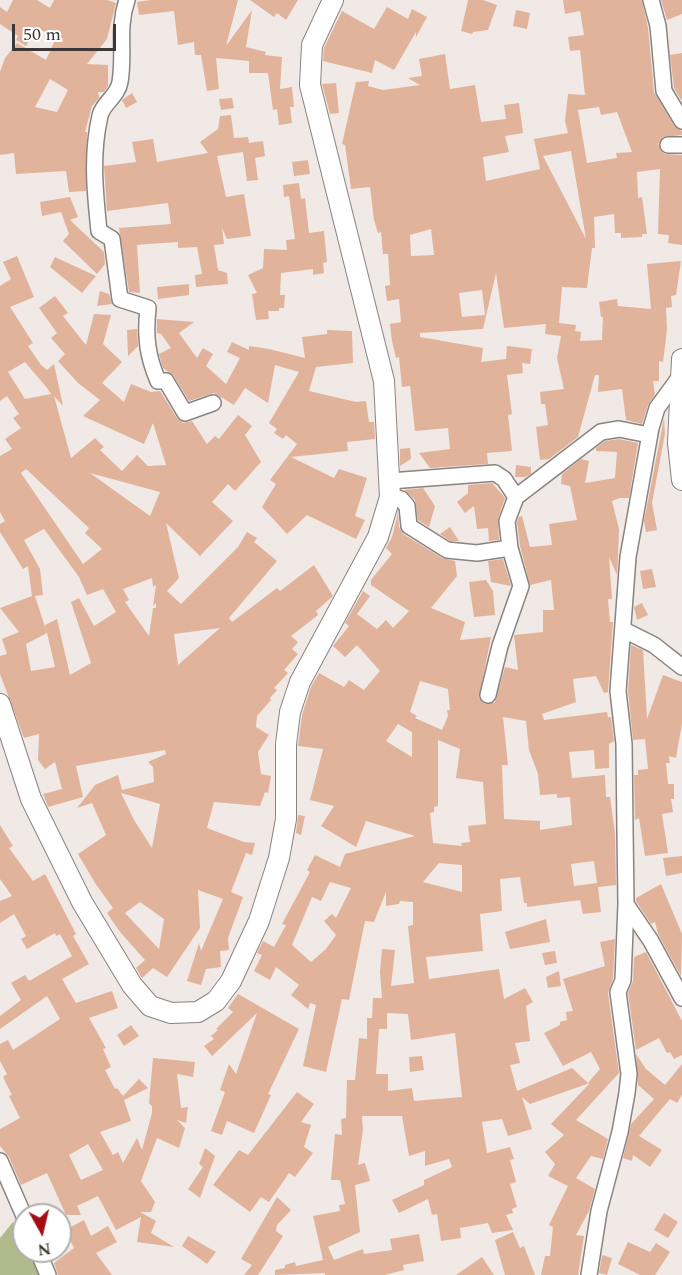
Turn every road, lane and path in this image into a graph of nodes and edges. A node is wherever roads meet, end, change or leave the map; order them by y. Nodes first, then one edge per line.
1 (127, 0) edge
2 (333, 0) edge
3 (651, 0) edge
4 (682, 121) edge
5 (681, 368) edge
6 (213, 404) dead end
7 (649, 435) junction
8 (682, 480) edge
9 (390, 489) junction
10 (516, 497) junction
11 (510, 548) junction
12 (624, 630) junction
13 (682, 667) edge
14 (488, 695) dead end
15 (0, 704) edge
16 (626, 904) junction
17 (682, 998) edge
18 (0, 1161) edge
19 (18, 1203) edge
20 (589, 1275) edge

1 - 6 street
2 - 9 street
3 - 4 street
5 - 7 street
5 - 8 street
7 - 10 street
7 - 12 street
9 - 10 street
9 - 11 street
9 - 15 street
10 - 11 street
11 - 14 street
12 - 13 street
12 - 16 street
16 - 17 street
16 - 20 street
18 - 19 street

